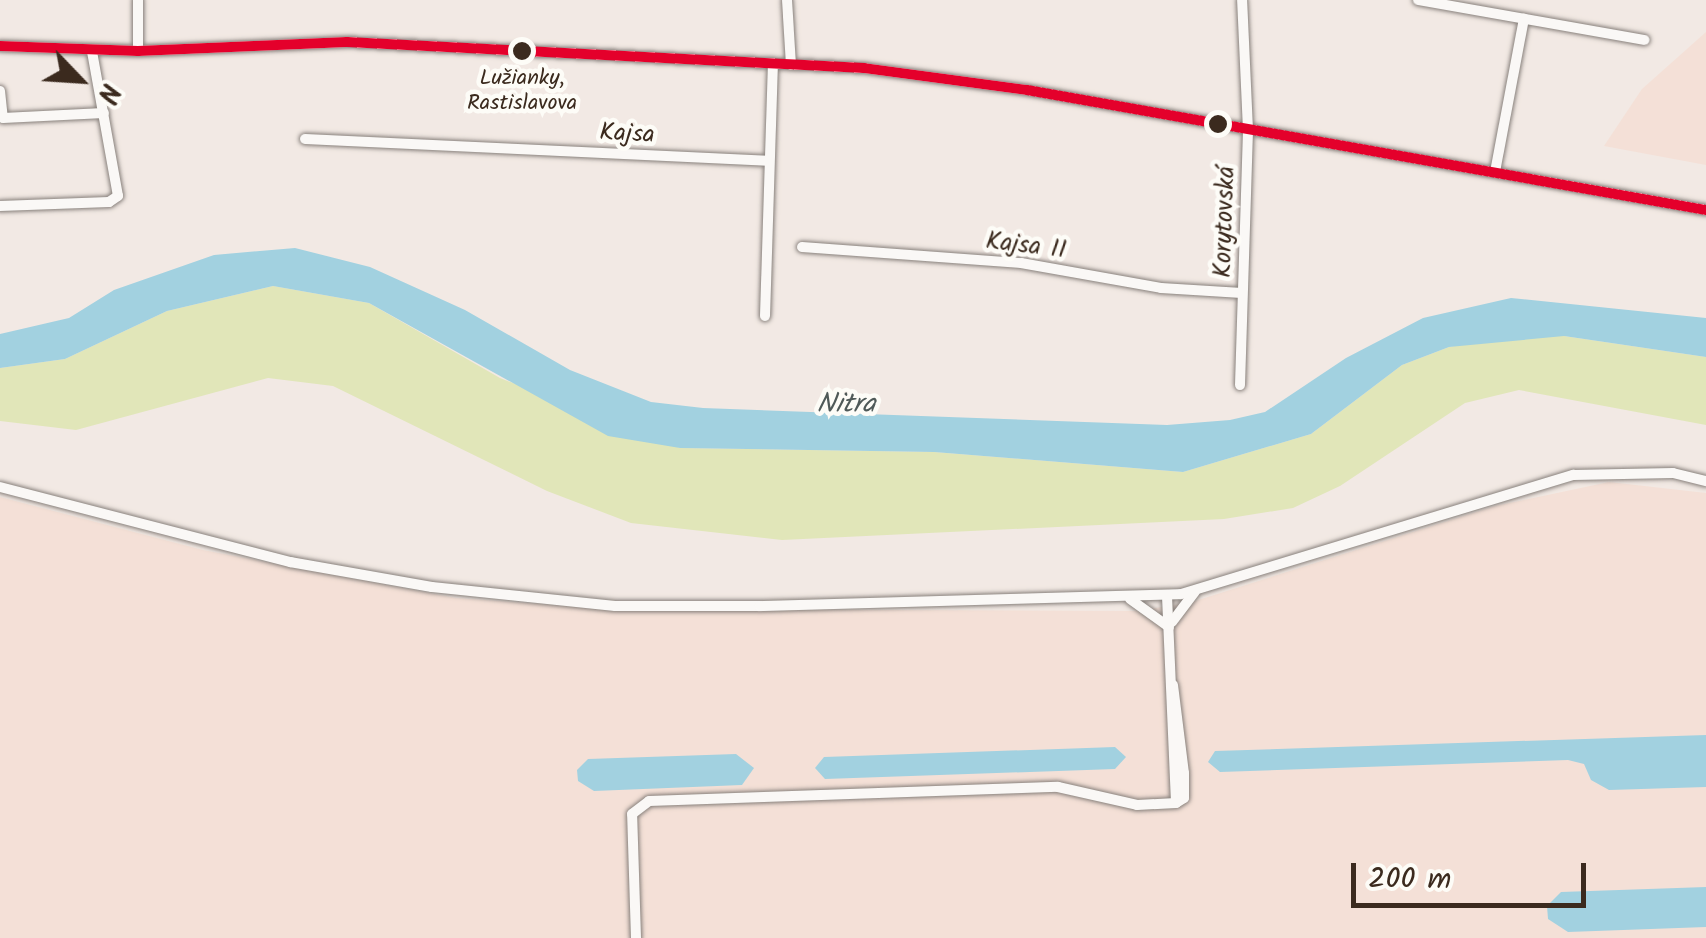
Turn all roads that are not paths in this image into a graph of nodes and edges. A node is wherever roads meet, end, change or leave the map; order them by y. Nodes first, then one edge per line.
1 (138, 0) edge
2 (786, 0) edge
3 (1242, 0) edge
4 (1418, 0) edge
5 (1524, 19) junction
6 (1644, 40) dead end
7 (0, 46) edge
8 (92, 50) junction
9 (138, 51) junction
10 (773, 65) junction
11 (792, 66) junction
12 (0, 91) edge
13 (104, 112) junction
14 (1248, 130) junction
15 (305, 139) dead end
16 (767, 161) junction
17 (1495, 172) junction
18 (0, 206) edge
19 (1706, 210) edge
20 (802, 247) dead end
21 (1242, 293) junction
22 (765, 316) dead end
23 (1240, 385) dead end
24 (1706, 481) edge
25 (0, 487) edge
26 (1196, 591) junction
27 (1168, 596) junction
28 (1130, 599) junction
29 (1169, 627) junction
30 (636, 938) edge

1 - 9 street
2 - 11 street
3 - 14 street, Korytovská
4 - 5 street
5 - 6 street
5 - 17 street
7 - 8 street
8 - 9 street
8 - 13 street
9 - 10 street
10 - 11 street
10 - 16 street
11 - 14 street
12 - 13 street
13 - 18 street
14 - 17 street
14 - 21 street, Korytovská
15 - 16 street, Kajsa
16 - 22 street
17 - 19 street
20 - 21 street, Kajsa II
21 - 23 street, Korytovská
24 - 26 street
25 - 28 street
26 - 27 street
26 - 29 street
27 - 28 street
27 - 29 street
28 - 29 street
29 - 30 street

